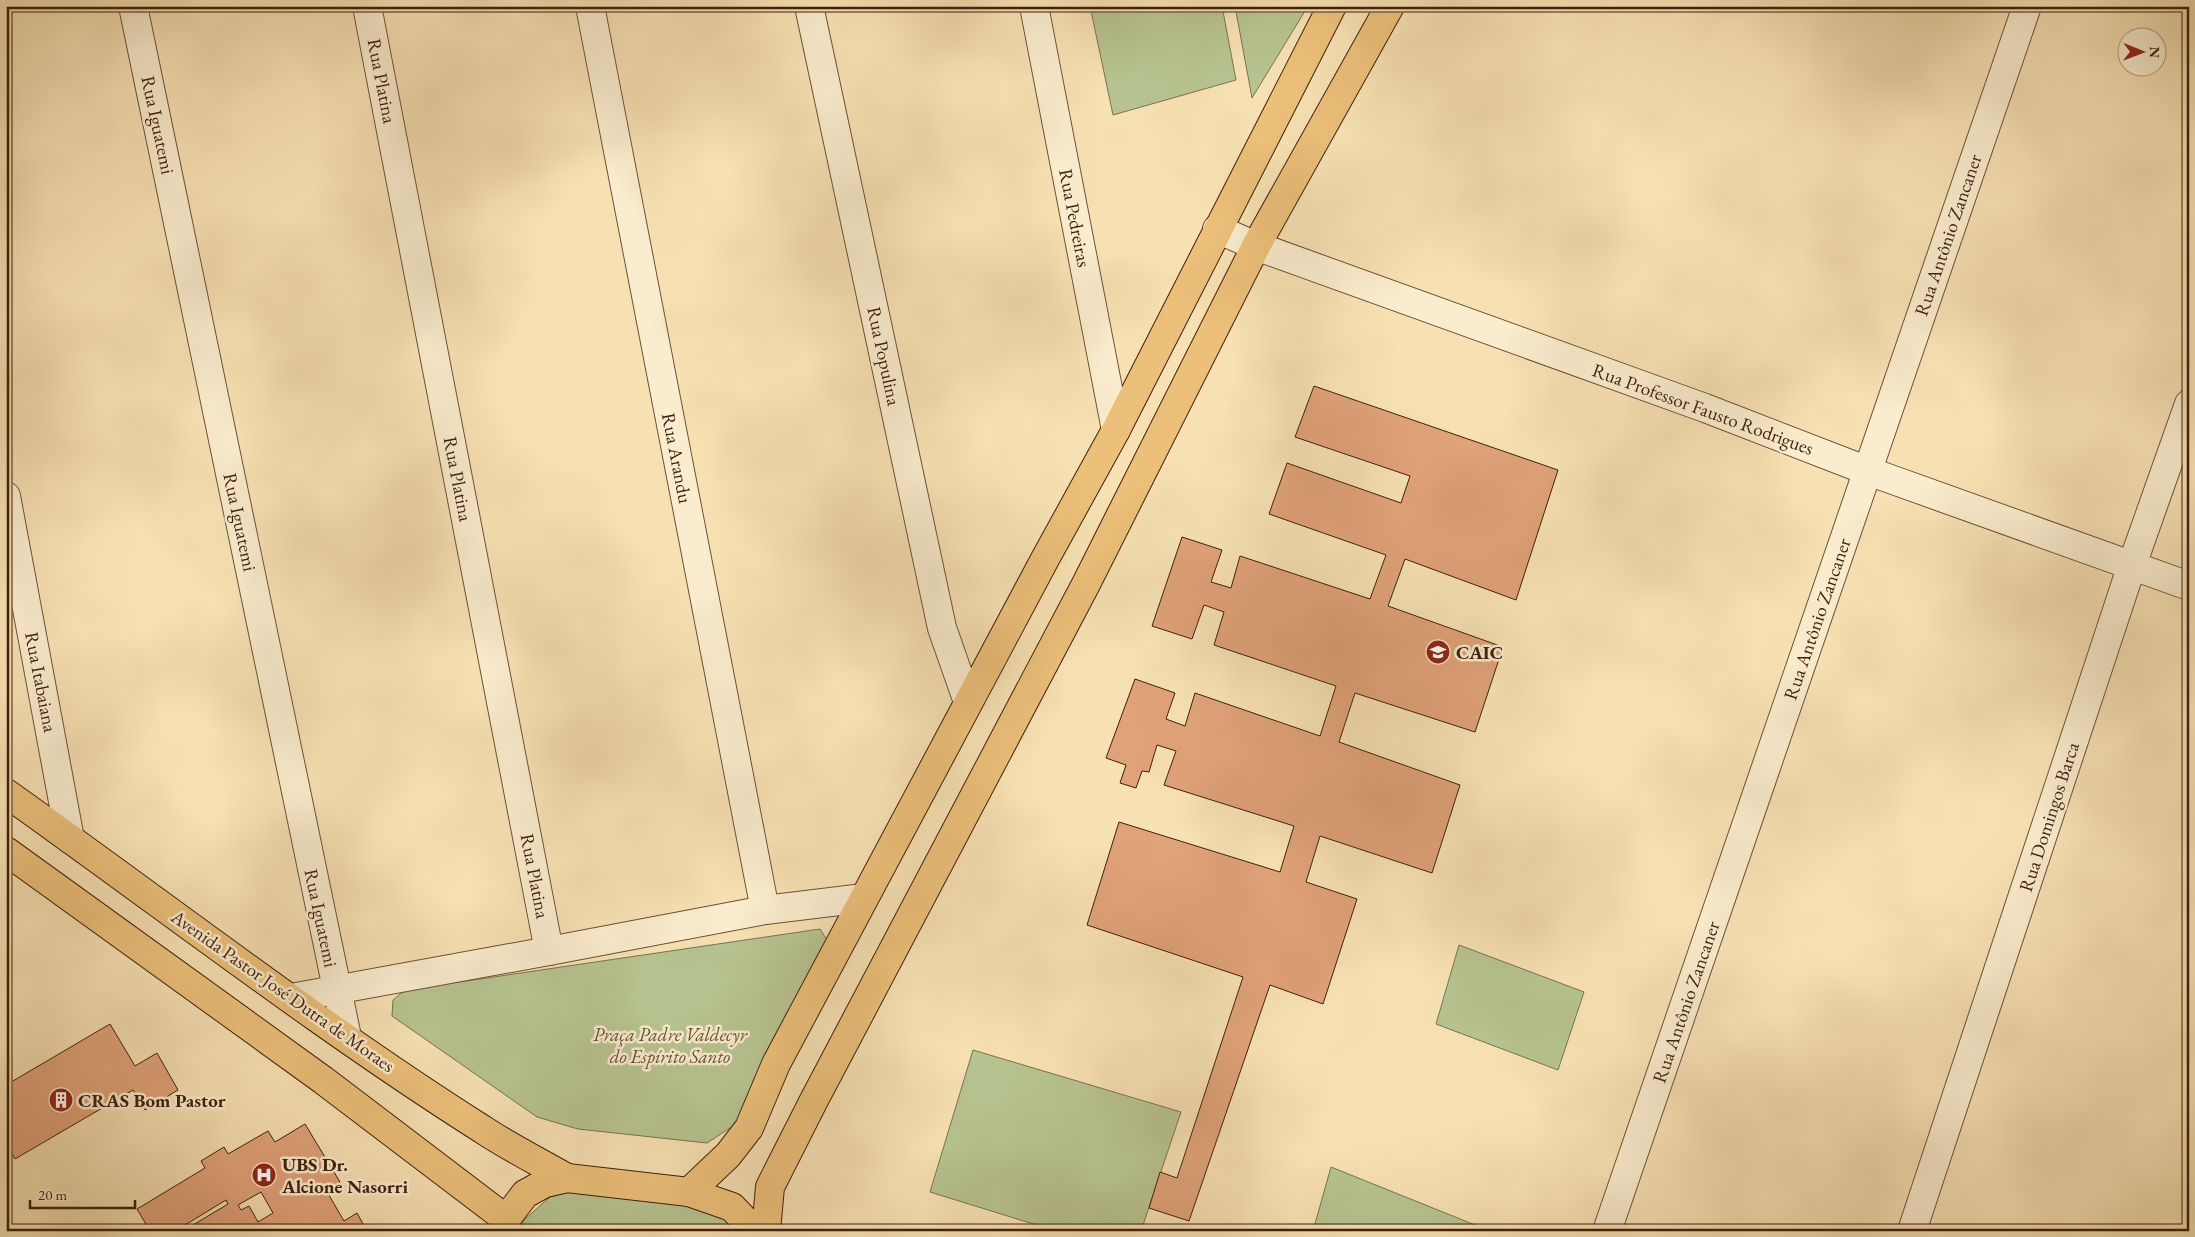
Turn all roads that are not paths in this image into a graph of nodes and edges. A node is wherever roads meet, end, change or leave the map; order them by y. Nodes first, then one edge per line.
1 (133, 6) edge
2 (368, 6) edge
3 (590, 6) edge
4 (809, 6) edge
5 (1034, 6) edge
6 (1332, 6) edge
7 (1390, 6) edge
8 (2027, 6) edge
9 (1218, 229) junction
10 (1256, 246) junction
11 (2189, 404) edge
12 (1116, 430) junction
13 (1868, 471) junction
14 (6, 496) edge
15 (2132, 565) junction
16 (2189, 586) edge
17 (968, 702) junction
18 (6, 793) edge
19 (70, 839) junction
20 (6, 851) edge
21 (864, 898) junction
22 (765, 910) junction
23 (549, 951) junction
24 (336, 991) junction
25 (291, 998) junction
26 (347, 1037) junction
27 (567, 1178) junction
28 (689, 1192) junction
29 (503, 1225) edge
30 (755, 1231) edge
31 (766, 1231) edge
32 (1607, 1231) edge
33 (1912, 1231) edge

1 - 24 street, Rua Iguatemi
2 - 23 street, Rua Platina
3 - 22 street, Rua Arandu
4 - 17 street, Rua Populina
5 - 12 street, Rua Pedreiras
6 - 9 main road
7 - 10 main road
8 - 13 street, Rua Antônio Zancaner
9 - 10 street, Rua Professor Fausto Rodrigues
9 - 12 main road
10 - 13 street, Rua Professor Fausto Rodrigues
10 - 31 main road
11 - 15 street, Rua Domingos Barca
12 - 17 main road
13 - 15 street, Rua Professor Fausto Rodrigues
13 - 32 street, Rua Antônio Zancaner
14 - 19 street, Rua Itabaiana
15 - 16 street, Rua Professor Fausto Rodrigues
15 - 33 street, Rua Domingos Barca
17 - 21 main road
18 - 19 main road, Avenida Pastor José Dutra de Moraes
19 - 25 main road, Avenida Pastor José Dutra de Moraes
20 - 29 main road
21 - 22 street
21 - 28 main road
22 - 23 street
23 - 24 street
24 - 25 street
24 - 26 street, Rua Iguatemi
25 - 26 main road, Avenida Pastor José Dutra de Moraes
26 - 27 main road, Avenida Pastor José Dutra de Moraes
27 - 28 main road
27 - 29 main road
28 - 30 main road

